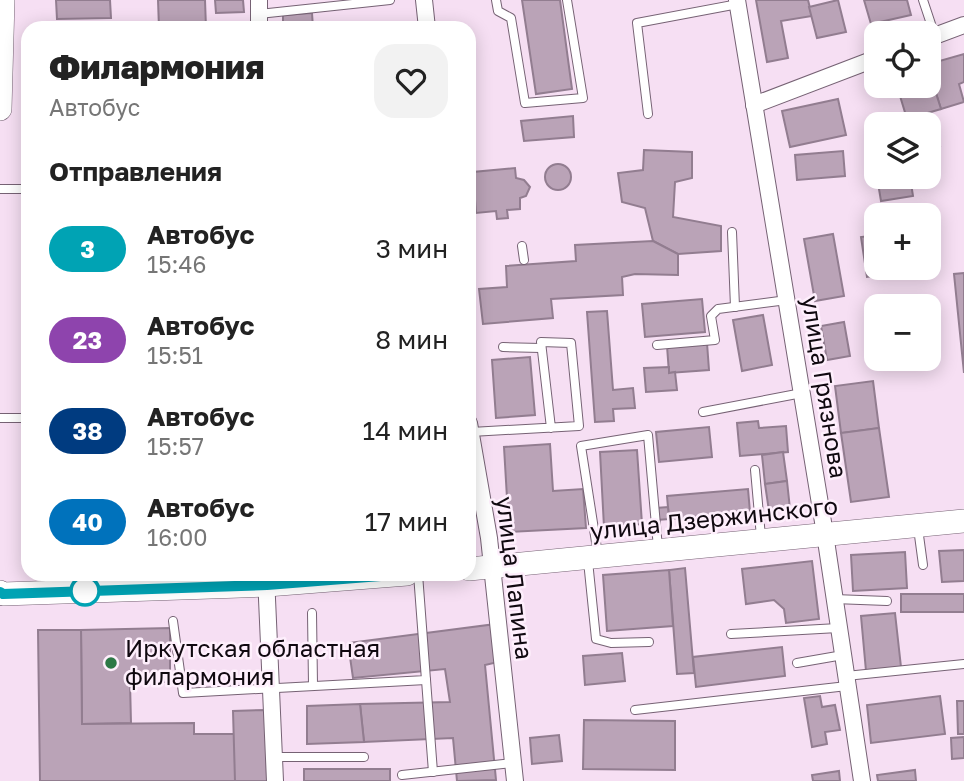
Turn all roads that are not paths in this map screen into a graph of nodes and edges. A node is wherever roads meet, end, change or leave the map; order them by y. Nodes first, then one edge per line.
1 (3, 0) edge
2 (390, 0) edge
3 (424, 0) edge
4 (496, 0) edge
5 (566, 0) edge
6 (923, 0) edge
7 (349, 2) edge
8 (737, 2) edge
9 (259, 14) edge
10 (426, 21) edge
11 (928, 21) edge
12 (964, 25) edge
13 (941, 34) edge
14 (864, 63) edge
15 (754, 105) junction
16 (0, 108) edge
17 (648, 114) dead end
18 (0, 189) edge
19 (21, 189) edge
20 (732, 232) dead end
21 (522, 246) dead end
22 (524, 260) dead end
23 (787, 300) junction
24 (735, 307) junction
25 (657, 345) dead end
26 (503, 347) dead end
27 (541, 348) junction
28 (802, 393) junction
29 (703, 412) dead end
30 (0, 418) edge
31 (21, 418) edge
32 (476, 428) edge
33 (551, 428) junction
34 (755, 470) dead end
35 (476, 512) edge
36 (964, 521) edge
37 (918, 525) junction
38 (825, 534) junction
39 (761, 540) junction
40 (658, 551) junction
41 (593, 557) junction
42 (923, 565) dead end
43 (480, 568) edge
44 (241, 581) edge
45 (266, 581) edge
46 (419, 581) edge
47 (0, 592) edge
48 (834, 599) junction
49 (887, 601) dead end
50 (312, 613) dead end
51 (173, 621) dead end
52 (838, 628) junction
53 (732, 634) dead end
54 (649, 642) dead end
55 (843, 655) junction
56 (797, 663) dead end
57 (964, 664) edge
58 (426, 680) junction
59 (847, 681) junction
60 (313, 685) junction
61 (272, 688) junction
62 (635, 710) dead end
63 (274, 757) junction
64 (364, 757) dead end
65 (513, 763) junction
66 (433, 772) junction
67 (402, 775) dead end
68 (275, 781) edge
69 (514, 781) edge
70 (862, 781) edge

1 - 16 main road
2 - 7 lane
3 - 10 street
4 - 5 lane
6 - 11 lane
7 - 9 lane
8 - 15 street, улица Грязнова
8 - 17 lane
12 - 13 street
14 - 15 street
15 - 23 street, улица Грязнова
18 - 19 lane
20 - 24 lane
21 - 22 lane
23 - 24 lane
23 - 28 street, улица Грязнова
24 - 25 lane
26 - 27 lane
27 - 33 lane
27 - 33 lane
28 - 29 lane
28 - 38 street, улица Грязнова
30 - 31 lane
32 - 33 lane
34 - 39 lane
35 - 43 street, улица Лапина
36 - 37 main road, улица Дзержинского
37 - 38 main road, улица Дзержинского
37 - 42 lane
38 - 39 main road, улица Дзержинского
38 - 48 street, улица Грязнова
39 - 40 main road, улица Дзержинского
40 - 41 main road, улица Дзержинского
40 - 41 lane
41 - 43 main road, улица Дзержинского
41 - 54 lane
43 - 65 street, улица Лапина
44 - 47 main road
45 - 61 street
46 - 58 lane
48 - 49 lane
48 - 52 street, улица Грязнова
50 - 60 lane
51 - 61 lane
52 - 53 lane
52 - 55 street, улица Грязнова
55 - 56 lane
55 - 59 street, улица Грязнова
57 - 59 lane
58 - 60 lane
58 - 66 lane
59 - 62 lane
59 - 70 street, улица Грязнова
60 - 61 lane
61 - 63 street
63 - 64 lane
63 - 68 street
65 - 66 lane
65 - 69 street, улица Лапина
66 - 67 lane

